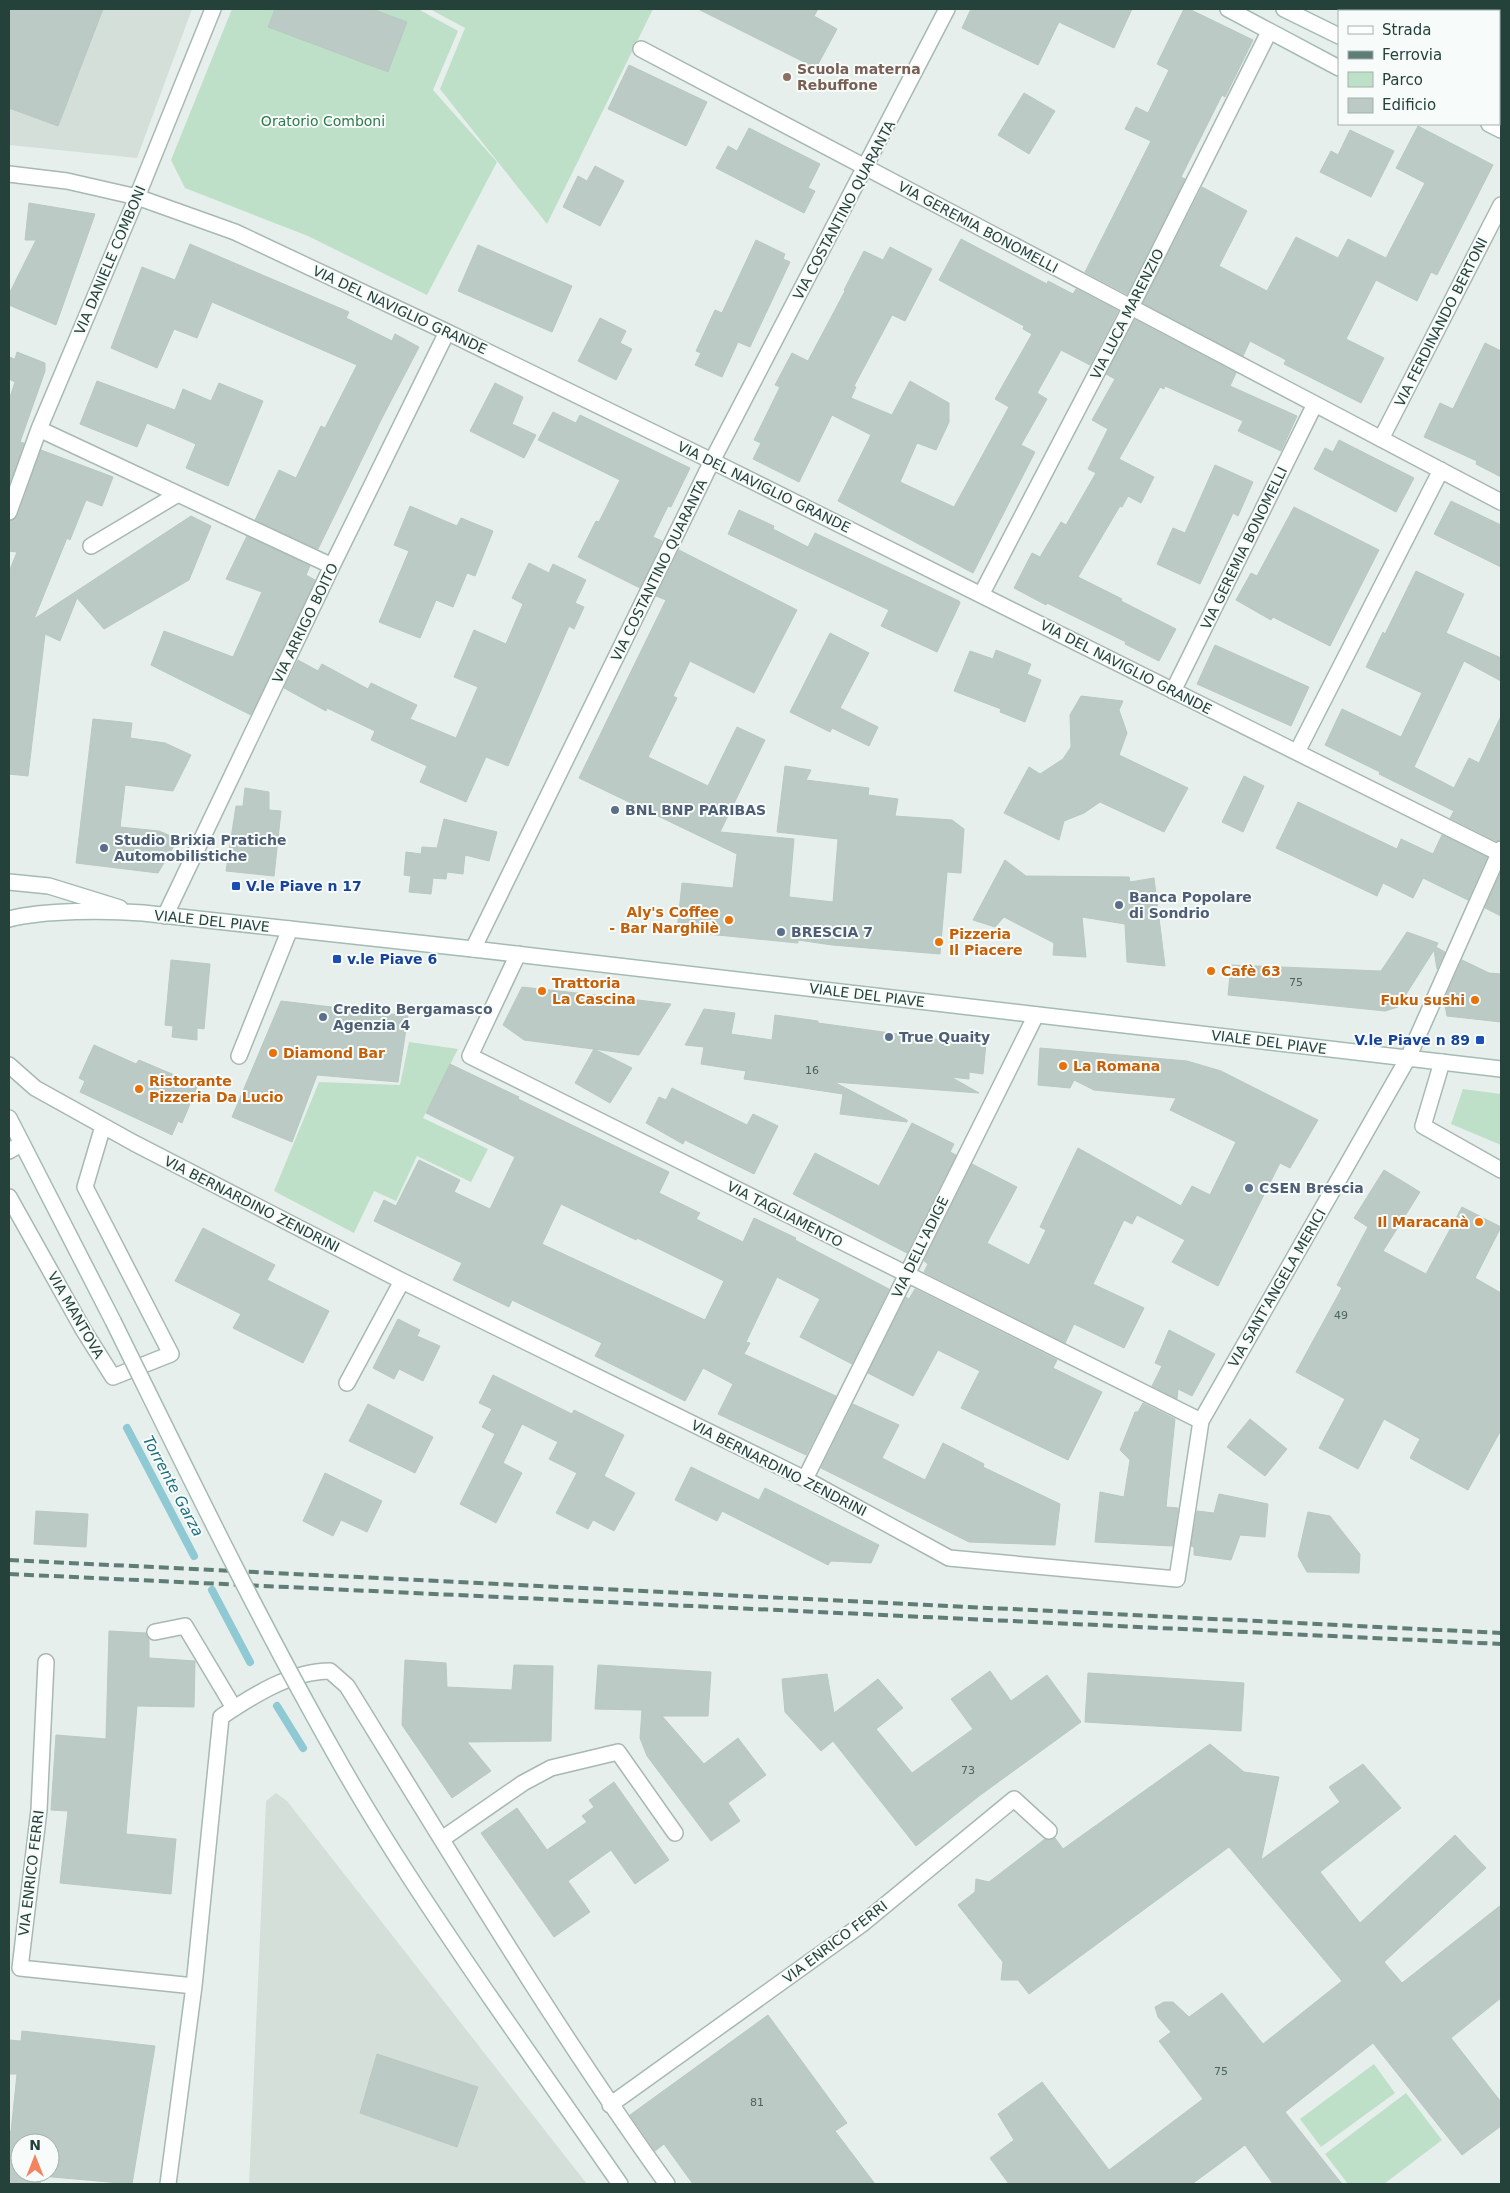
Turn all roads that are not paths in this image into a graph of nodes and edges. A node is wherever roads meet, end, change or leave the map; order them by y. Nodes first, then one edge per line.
1 (213, 9) edge
2 (947, 9) edge
3 (1228, 9) edge
4 (1284, 9) edge
5 (1269, 32) junction
6 (1338, 36) edge
7 (641, 49) dead end
8 (1338, 67) edge
9 (866, 168) junction
10 (9, 174) edge
11 (137, 197) junction
12 (1501, 205) edge
13 (1131, 307) junction
14 (447, 332) junction
15 (1315, 404) junction
16 (39, 429) junction
17 (1381, 439) junction
18 (712, 461) junction
19 (1441, 470) junction
20 (178, 494) junction
21 (1501, 502) edge
22 (9, 512) edge
23 (91, 546) dead end
24 (332, 566) junction
25 (981, 595) junction
26 (1174, 691) junction
27 (1297, 752) junction
28 (1500, 851) edge
29 (9, 882) edge
30 (133, 912) junction
31 (38, 915) junction
32 (165, 916) junction
33 (9, 919) edge
34 (9, 928) edge
35 (290, 929) junction
36 (473, 948) junction
37 (518, 954) junction
38 (1036, 1015) junction
39 (238, 1056) dead end
40 (1408, 1058) junction
41 (1442, 1062) junction
42 (9, 1065) edge
43 (1501, 1069) edge
44 (9, 1118) edge
45 (103, 1126) junction
46 (15, 1148) edge
47 (1501, 1170) edge
48 (9, 1197) edge
49 (907, 1274) junction
50 (402, 1281) junction
51 (347, 1383) dead end
52 (1201, 1421) junction
53 (804, 1479) junction
54 (1177, 1580) joint
55 (155, 1632) dead end
56 (46, 1662) dead end
57 (234, 1708) junction
58 (1049, 1831) dead end
59 (675, 1833) dead end
60 (442, 1839) junction
61 (194, 1986) junction
62 (610, 2105) junction
63 (168, 2184) edge
64 (620, 2184) edge
65 (667, 2184) edge

1 - 11 street, VIA DANIELE COMBONI
2 - 9 street, VIA COSTANTINO QUARANTA
3 - 5 street
4 - 6 street
5 - 8 street
5 - 13 street, VIA LUCA MARENZIO
7 - 9 street, VIA GEREMIA BONOMELLI
9 - 13 street, VIA GEREMIA BONOMELLI
9 - 18 street, VIA COSTANTINO QUARANTA
10 - 11 street, VIA DEL NAVIGLIO GRANDE
11 - 14 street, VIA DEL NAVIGLIO GRANDE
11 - 16 street, VIA DANIELE COMBONI
12 - 17 street, VIA FERDINANDO BERTONI
13 - 15 street, VIA GEREMIA BONOMELLI
13 - 25 street, VIA LUCA MARENZIO
14 - 18 street, VIA DEL NAVIGLIO GRANDE
14 - 24 street, VIA ARRIGO BOITO
15 - 17 street, VIA GEREMIA BONOMELLI
15 - 26 street, VIA GEREMIA BONOMELLI
16 - 20 street
16 - 22 street, VIA DANIELE COMBONI
17 - 19 street, VIA GEREMIA BONOMELLI
18 - 25 street, VIA DEL NAVIGLIO GRANDE
18 - 36 street, VIA COSTANTINO QUARANTA
19 - 21 street, VIA GEREMIA BONOMELLI
19 - 27 street
20 - 23 street
20 - 24 street
24 - 32 street, VIA ARRIGO BOITO
25 - 26 street, VIA DEL NAVIGLIO GRANDE
26 - 27 street, VIA DEL NAVIGLIO GRANDE
27 - 28 street, VIA DEL NAVIGLIO GRANDE
28 - 40 street, VIA SANT'ANGELA MERICI
29 - 30 street, VIALE DEL PIAVE
30 - 31 street, VIALE DEL PIAVE
30 - 32 street, VIALE DEL PIAVE
31 - 33 street, VIALE DEL PIAVE
31 - 34 street
32 - 35 street, VIALE DEL PIAVE
35 - 36 street, VIALE DEL PIAVE
35 - 39 street, VIALE DEL PIAVE
36 - 37 street, VIALE DEL PIAVE
37 - 38 street, VIALE DEL PIAVE
37 - 49 street, VIA TAGLIAMENTO
38 - 40 street, VIALE DEL PIAVE
38 - 49 street, VIA DELL'ADIGE
40 - 41 street, VIALE DEL PIAVE
40 - 52 street, VIA SANT'ANGELA MERICI
41 - 43 street, VIALE DEL PIAVE
41 - 47 street
42 - 45 street, VIA BERNARDINO ZENDRINI
44 - 46 street
45 - 48 street, VIA MANTOVA
45 - 50 street, VIA BERNARDINO ZENDRINI
46 - 64 street, bridge
49 - 52 street, VIA TAGLIAMENTO
49 - 53 street, VIA DELL'ADIGE
50 - 51 street
50 - 53 street, VIA BERNARDINO ZENDRINI
52 - 54 street, VIA SANT'ANGELA MERICI
53 - 54 street, VIA BERNARDINO ZENDRINI
55 - 57 street
56 - 61 street, VIA ENRICO FERRI
57 - 60 street
57 - 61 street
58 - 62 street, VIA ENRICO FERRI
59 - 60 street
60 - 62 street
61 - 63 street
62 - 65 street

